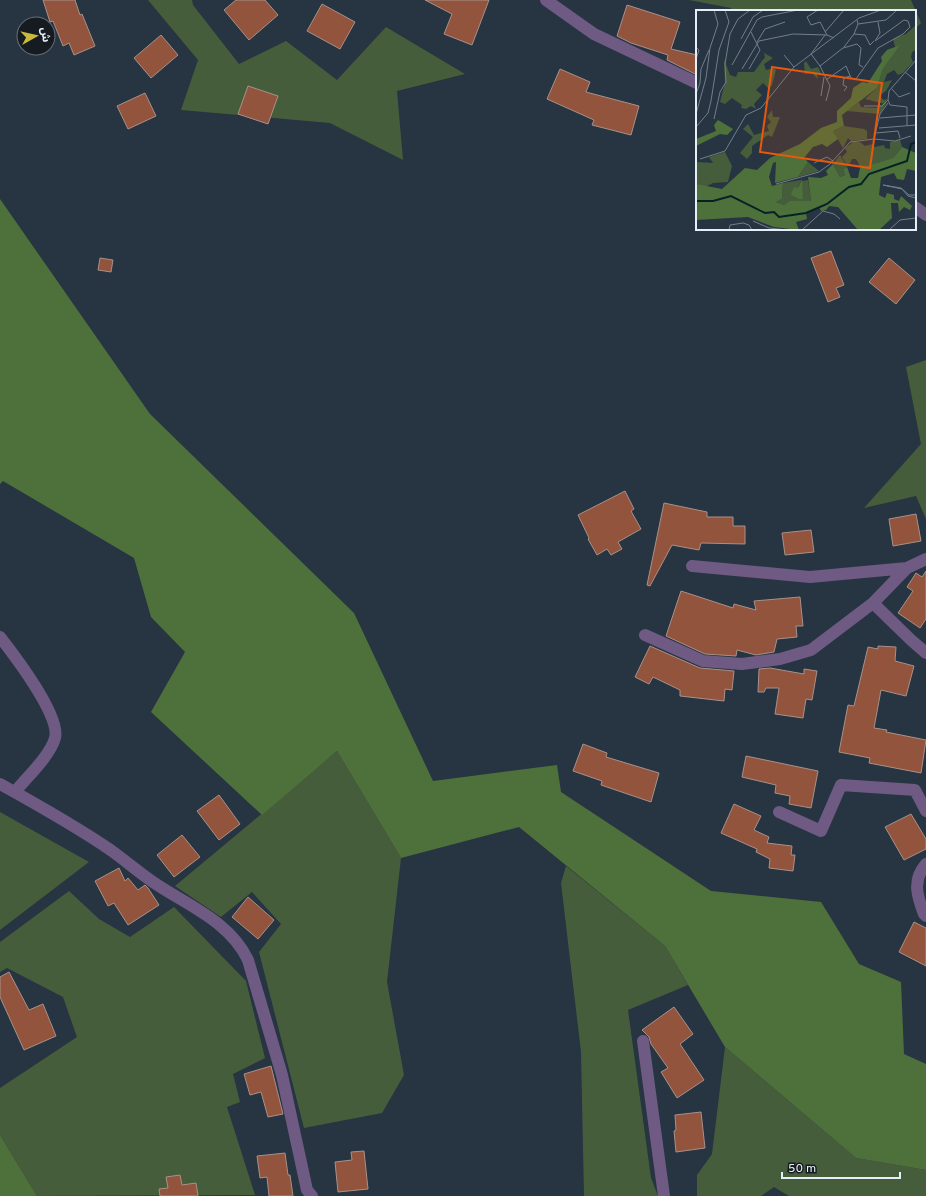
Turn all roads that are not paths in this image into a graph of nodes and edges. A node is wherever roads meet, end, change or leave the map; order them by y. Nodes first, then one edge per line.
1 (546, 0) edge
2 (696, 83) edge
3 (916, 208) edge
4 (926, 215) edge
5 (926, 559) edge
6 (692, 566) dead end
7 (907, 568) junction
8 (873, 603) junction
9 (645, 635) dead end
10 (0, 637) edge
11 (926, 653) edge
12 (0, 784) edge
13 (15, 792) junction
14 (926, 811) edge
15 (779, 812) dead end
16 (926, 864) edge
17 (926, 916) edge
18 (644, 1041) dead end
19 (312, 1196) edge
20 (664, 1196) edge

1 - 2 street
3 - 4 street
5 - 7 street
6 - 7 street
7 - 8 street
8 - 9 street
8 - 11 street
10 - 13 street
12 - 13 street
13 - 19 street
14 - 15 street
16 - 17 street
18 - 20 street

